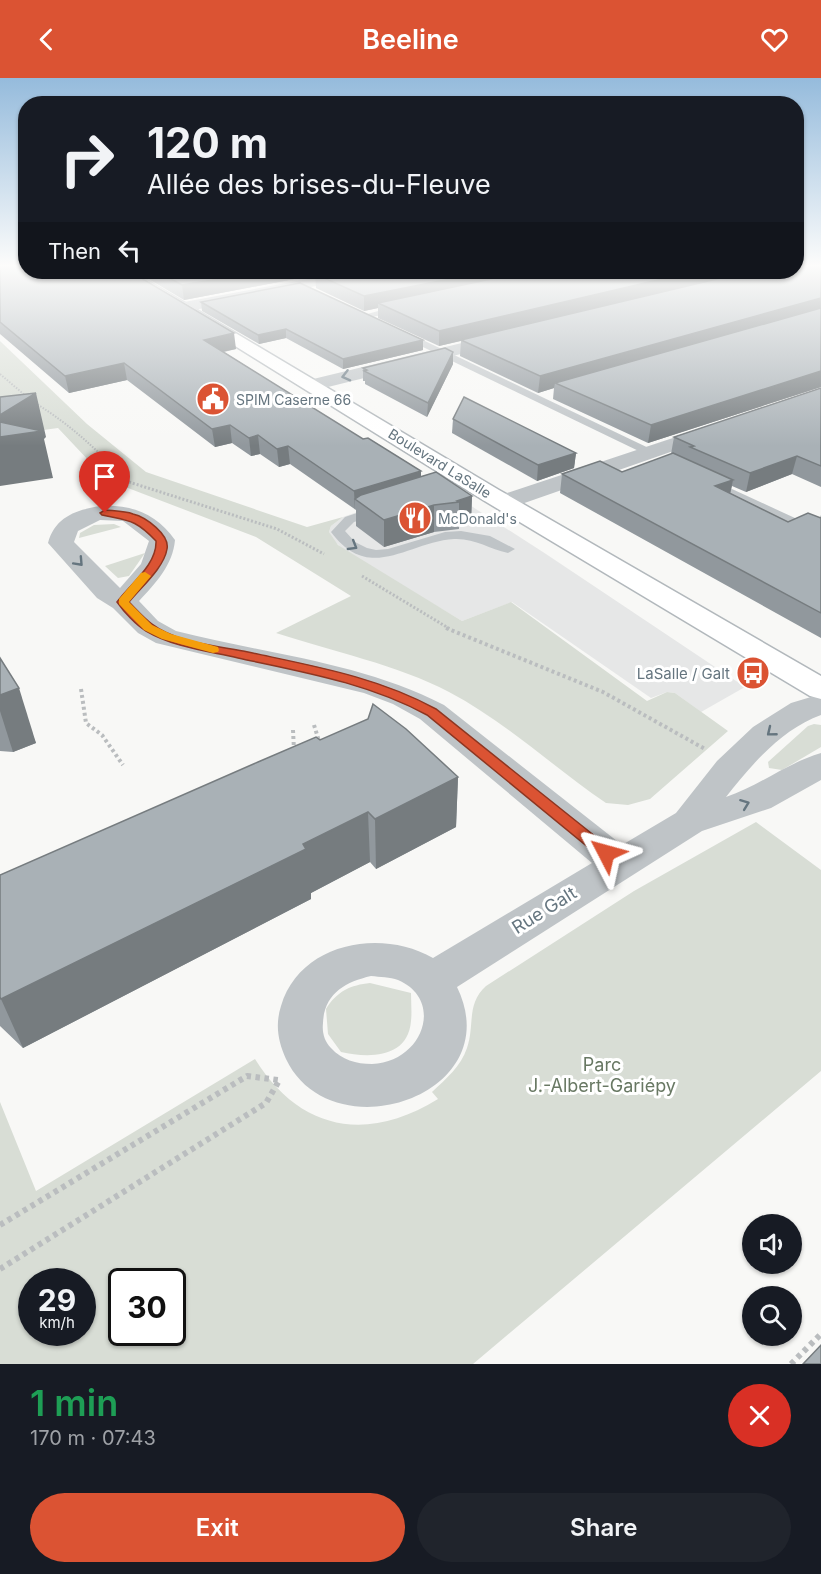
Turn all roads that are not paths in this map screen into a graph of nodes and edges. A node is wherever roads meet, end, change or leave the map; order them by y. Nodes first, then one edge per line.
1 (215, 326) edge
2 (384, 326) edge
3 (521, 333) edge
4 (442, 353) junction
5 (312, 385) junction
6 (549, 394) dead end
7 (538, 398) junction
8 (730, 425) edge
9 (653, 455) junction
10 (694, 475) edge
11 (504, 502) junction
12 (390, 506) edge
13 (813, 518) edge
14 (796, 523) junction
15 (821, 535) edge
16 (508, 549) dead end
17 (123, 602) junction
18 (821, 689) edge
19 (821, 704) edge
20 (821, 765) edge
21 (689, 822) junction
22 (619, 864) junction
23 (431, 981) junction

1 - 5 main road, Boulevard LaSalle
2 - 4 lane
3 - 4 street
4 -> 5 street
4 - 7 lane
5 - 11 main road, Boulevard LaSalle
6 - 7 lane
7 - 9 lane
8 - 9 street
9 - 11 street
10 - 14 lane
11 - 18 main road, Boulevard LaSalle
12 -> 16 lane
13 - 14 lane
14 - 15 lane
17 -> 17 street
17 - 22 street
19 -> 21 street, Rue Galt
21 -> 20 street, Rue Galt
21 - 22 street, Rue Galt
22 - 23 street, Rue Galt
23 - 23 street

